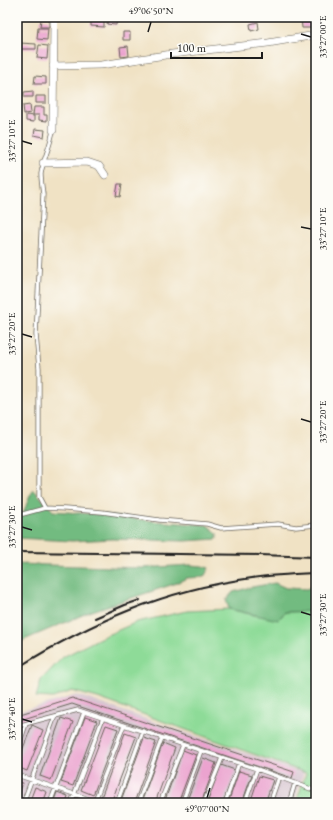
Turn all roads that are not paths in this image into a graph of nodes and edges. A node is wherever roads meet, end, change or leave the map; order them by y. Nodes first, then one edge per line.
1 (54, 17) edge
2 (316, 35) edge
3 (53, 66) junction
4 (53, 130) joint
5 (44, 163) junction
6 (105, 175) dead end
7 (45, 508) junction
8 (17, 514) edge
9 (316, 525) edge
10 (84, 712) junction
11 (55, 716) junction
12 (103, 718) junction
13 (26, 724) junction
14 (124, 725) junction
15 (17, 726) edge
16 (143, 731) junction
17 (162, 738) junction
18 (182, 744) junction
19 (17, 751) edge
20 (201, 751) junction
21 (222, 758) junction
22 (239, 763) junction
23 (257, 769) junction
24 (17, 775) edge
25 (279, 777) junction
26 (31, 780) junction
27 (295, 783) junction
28 (56, 788) junction
29 (316, 791) edge
30 (75, 794) junction
31 (95, 802) edge
32 (23, 803) edge
33 (50, 803) edge
34 (71, 803) edge
35 (117, 803) edge
36 (138, 803) edge
37 (160, 803) edge
38 (182, 803) edge
39 (204, 803) edge
40 (225, 803) edge
41 (245, 803) edge
42 (270, 803) edge
43 (289, 803) edge

1 - 3 street
2 - 3 street
3 - 4 street
4 - 5 lane
5 - 6 street
5 - 7 lane
7 - 8 lane
7 - 9 lane
10 - 11 lane
10 - 12 lane
10 - 28 lane
11 - 13 lane
11 - 26 lane
12 - 14 lane
12 - 30 lane
13 - 15 lane
13 - 19 lane
14 - 16 lane
14 - 31 lane
16 - 17 lane
16 - 35 lane
17 - 18 lane
17 - 36 lane
18 - 20 lane
18 - 37 lane
20 - 21 lane
20 - 38 lane
21 - 22 lane
21 - 39 lane
22 - 23 lane
22 - 40 lane
23 - 25 lane
23 - 41 lane
24 - 26 lane
25 - 27 lane
25 - 42 lane
26 - 28 lane
26 - 32 lane
27 - 29 lane
27 - 43 lane
28 - 30 lane
28 - 33 lane
30 - 31 lane
30 - 34 lane

